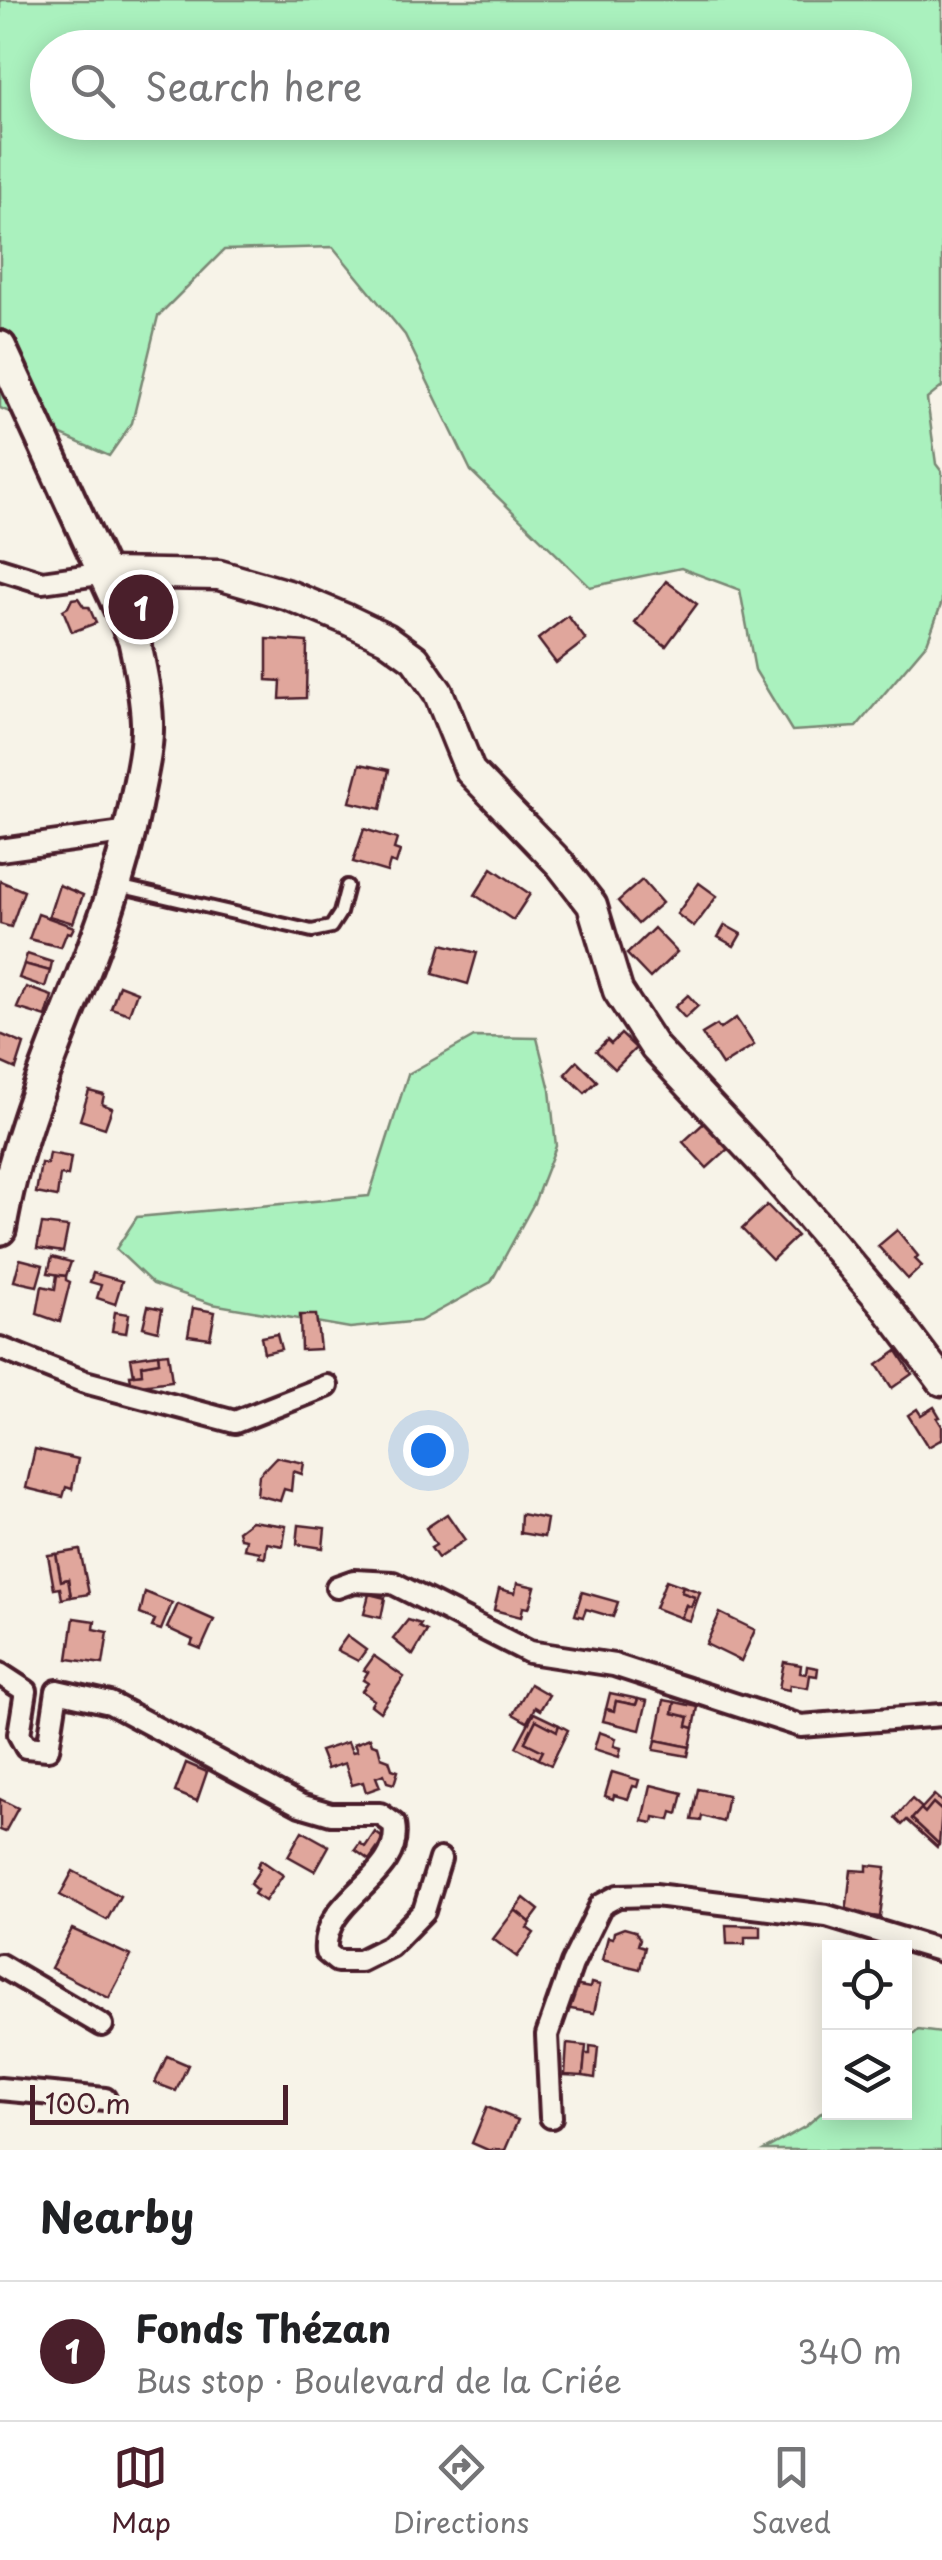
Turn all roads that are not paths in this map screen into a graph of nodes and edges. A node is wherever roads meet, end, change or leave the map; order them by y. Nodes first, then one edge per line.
1 (0, 346) edge
2 (0, 569) edge
3 (106, 574) junction
4 (130, 832) junction
5 (0, 850) edge
6 (117, 886) junction
7 (347, 886) dead end
8 (1, 1219) edge
9 (0, 1348) edge
10 (942, 1380) edge
11 (328, 1386) dead end
12 (337, 1587) dead end
13 (0, 1674) edge
14 (942, 1715) edge
15 (440, 1859) dead end
16 (942, 1952) edge
17 (0, 1966) edge
18 (102, 2025) dead end
19 (0, 2090) edge
20 (105, 2099) dead end
21 (551, 2116) dead end

1 - 3 main road
2 - 3 street
3 - 4 main road
3 - 10 street
4 - 5 street
4 - 6 main road
6 - 7 lane
6 - 8 main road
9 - 11 street
12 - 14 street
13 - 15 street
16 - 21 street
17 - 18 street
19 - 20 street

